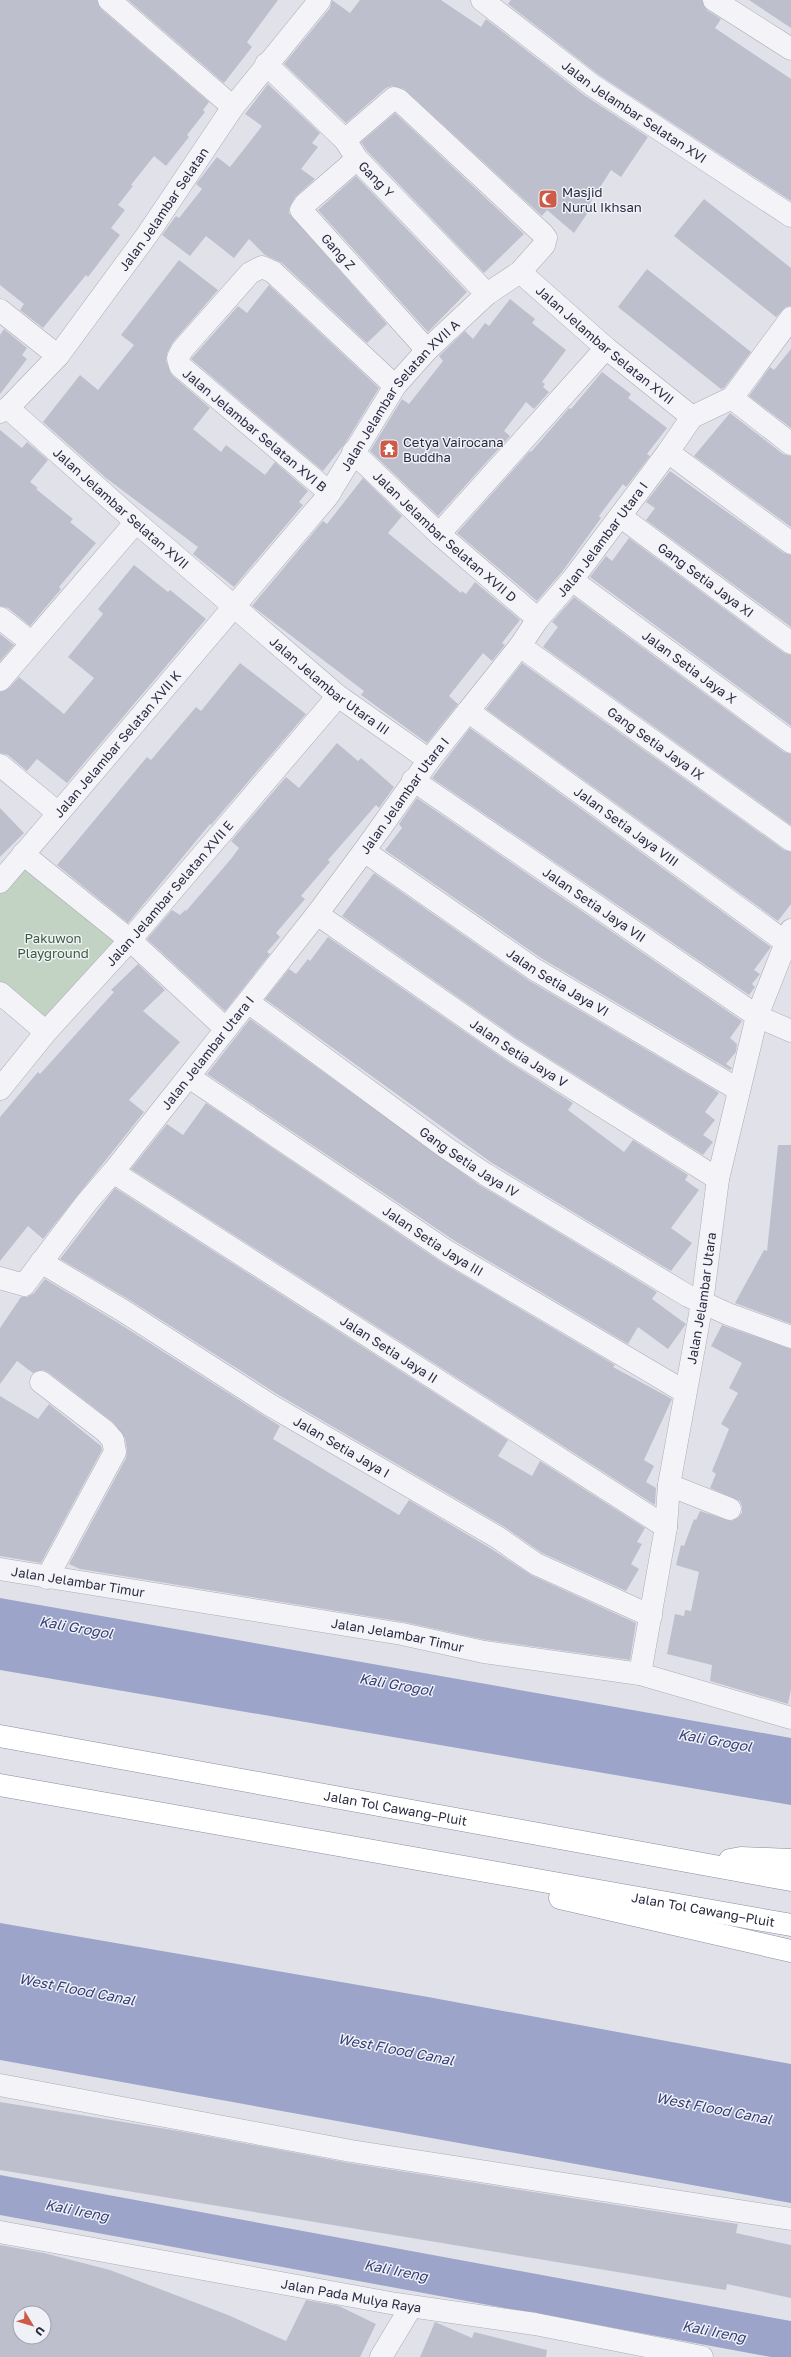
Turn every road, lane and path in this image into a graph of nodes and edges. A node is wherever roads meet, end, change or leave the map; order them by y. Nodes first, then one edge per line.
1 (109, 0) edge
2 (320, 0) edge
3 (482, 0) edge
4 (714, 0) edge
5 (791, 49) edge
6 (266, 64) junction
7 (233, 106) junction
8 (345, 140) junction
9 (357, 159) junction
10 (791, 216) edge
11 (520, 272) junction
12 (487, 294) junction
13 (0, 310) edge
14 (787, 332) edge
15 (606, 348) junction
16 (427, 350) junction
17 (58, 356) junction
18 (395, 386) junction
19 (732, 398) junction
20 (4, 410) edge
21 (692, 417) junction
22 (791, 444) edge
23 (353, 452) junction
24 (668, 452) junction
25 (330, 493) junction
26 (620, 516) junction
27 (136, 522) junction
28 (439, 534) junction
29 (791, 543) edge
30 (580, 586) junction
31 (235, 607) junction
32 (0, 618) edge
33 (538, 619) junction
34 (31, 642) junction
35 (791, 643) edge
36 (520, 646) junction
37 (0, 680) edge
38 (338, 696) junction
39 (468, 711) junction
40 (791, 742) edge
41 (428, 760) junction
42 (0, 765) edge
43 (413, 780) junction
44 (57, 812) junction
45 (791, 840) edge
46 (364, 851) junction
47 (24, 854) junction
48 (0, 882) edge
49 (321, 916) junction
50 (130, 940) junction
51 (789, 940) edge
52 (0, 993) edge
53 (248, 1002) junction
54 (757, 1016) junction
55 (226, 1029) junction
56 (791, 1031) edge
57 (46, 1032) junction
58 (189, 1077) junction
59 (0, 1089) edge
60 (739, 1090) junction
61 (113, 1172) junction
62 (718, 1179) junction
63 (41, 1262) junction
64 (0, 1278) edge
65 (702, 1303) junction
66 (791, 1337) edge
67 (41, 1382) dead end
68 (684, 1392) junction
69 (669, 1485) junction
70 (730, 1509) dead end
71 (666, 1527) junction
72 (0, 1569) edge
73 (47, 1578) junction
74 (651, 1616) junction
75 (640, 1674) junction
76 (791, 1718) edge
77 (0, 1736) edge
78 (0, 1786) edge
79 (791, 1860) edge
80 (444, 1863) junction
81 (704, 1865) junction
82 (791, 1880) edge
83 (791, 1925) edge
84 (791, 1951) edge
85 (0, 2085) edge
86 (791, 2219) edge
87 (0, 2232) edge
88 (411, 2307) junction
89 (381, 2357) edge
90 (702, 2357) edge

1 - 7 street
2 - 6 street, Jalan Jelambar Selatan
3 - 10 street, Jalan Jelambar Selatan XVI
4 - 5 street
6 - 7 street, Jalan Jelambar Selatan
6 - 8 street, Gang Y
7 - 17 street, Jalan Jelambar Selatan
8 - 9 street, Gang Y
8 - 11 street, Jalan Jelambar Selatan XVII A
9 - 12 street, Gang Y
9 - 16 street, Gang Z
11 - 12 street, Jalan Jelambar Selatan XVII A
11 - 15 street, Jalan Jelambar Selatan XVII
12 - 16 street, Jalan Jelambar Selatan XVII A
13 - 17 street
14 - 19 street
15 - 21 street, Jalan Jelambar Selatan XVII
15 - 28 street
16 - 18 street, Jalan Jelambar Selatan XVII A
17 - 20 street, Jalan Jelambar Selatan
18 - 23 street, Jalan Jelambar Selatan XVII A
18 - 25 street, Jalan Jelambar Selatan XVI B
19 - 21 street
19 - 22 street
20 - 27 street, Jalan Jelambar Selatan XVII
21 - 24 street, Jalan Jelambar Utara I
23 - 25 street, Jalan Jelambar Selatan XVII A
23 - 28 street, Jalan Jelambar Selatan XVII D
24 - 26 street, Jalan Jelambar Utara I
24 - 29 street
25 - 31 street, Jalan Jelambar Selatan XVII A
26 - 30 street, Jalan Jelambar Utara I
26 - 35 street, Gang Setia Jaya XI
27 - 31 street, Jalan Jelambar Selatan XVII
27 - 34 street
28 - 33 street, Jalan Jelambar Selatan XVII D
30 - 33 street, Jalan Jelambar Utara I
30 - 40 street, Jalan Setia Jaya X
31 - 38 street, Jalan Jelambar Utara III
31 - 44 street, Jalan Jelambar Selatan XVII K
32 - 34 street
33 - 36 street, Jalan Jelambar Utara I
34 - 37 street
36 - 39 street, Jalan Jelambar Utara I
36 - 45 street, Gang Setia Jaya IX
38 - 41 street, Jalan Jelambar Utara III
38 - 50 street, Jalan Jelambar Selatan XVII E
39 - 41 street, Jalan Jelambar Utara I
39 - 51 street, Jalan Setia Jaya VIII
41 - 43 street, Jalan Jelambar Utara I
42 - 44 street
43 - 46 street, Jalan Jelambar Utara I
43 - 54 street, Jalan Setia Jaya VII
44 - 47 street, Jalan Jelambar Selatan XVII K
46 - 49 street, Jalan Jelambar Utara I
46 - 60 street, Jalan Setia Jaya VI
47 - 48 street, Jalan Jelambar Selatan XVII K
47 - 50 street
49 - 53 street, Jalan Jelambar Utara I
49 - 62 street, Jalan Setia Jaya V
50 - 55 street
50 - 57 street, Jalan Jelambar Selatan XVII E
51 - 54 street, Jalan Jelambar Utara
52 - 57 street
53 - 55 street, Jalan Jelambar Utara I
53 - 65 street, Gang Setia Jaya IV
54 - 56 street, Jalan Setia Jaya VII
54 - 60 street, Jalan Jelambar Utara
55 - 58 street, Jalan Jelambar Utara I
57 - 59 street, Jalan Jelambar Selatan XVII E
58 - 61 street, Jalan Jelambar Utara I
58 - 68 street, Jalan Setia Jaya III
60 - 62 street, Jalan Jelambar Utara
61 - 63 street, Jalan Jelambar Utara I
61 - 71 street, Jalan Setia Jaya II
62 - 65 street, Jalan Jelambar Utara
63 - 64 street, Jalan Jelambar Utara I
63 - 74 street, Jalan Setia Jaya I
65 - 66 street, Gang Setia Jaya IV
65 - 68 street, Jalan Jelambar Utara
67 - 73 street
68 - 69 street, Jalan Jelambar Utara
69 - 70 street
69 - 71 street, Jalan Jelambar Utara
71 - 74 street, Jalan Jelambar Utara
72 - 73 street, Jalan Jelambar Timur
73 - 75 street, Jalan Jelambar Timur
74 - 75 street, Jalan Jelambar Utara
75 - 76 street, Jalan Jelambar Timur
77 - 81 highway, Jalan Tol Cawang–Pluit
78 - 80 highway, Jalan Tol Cawang–Pluit
79 - 81 highway
80 - 83 highway, Jalan Tol Cawang–Pluit
80 - 84 highway
81 - 82 highway, Jalan Tol Cawang–Pluit
85 - 86 street
87 - 88 street, Jalan Pada Mulya Raya
88 - 89 street
88 - 90 street, Jalan Pada Mulya Raya

